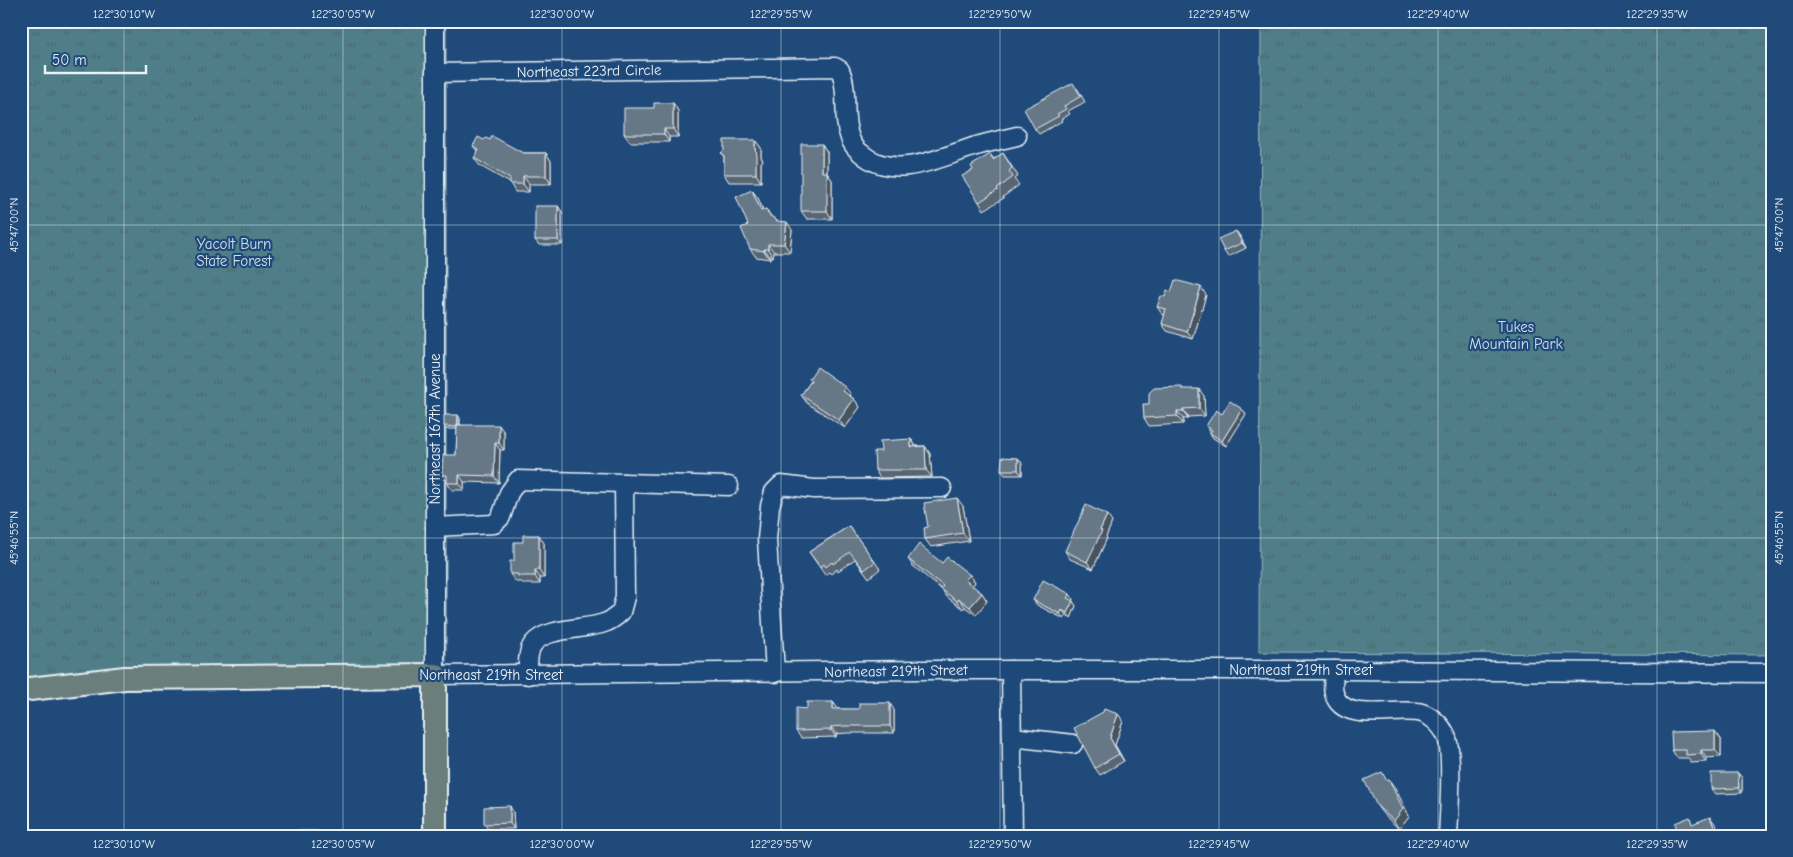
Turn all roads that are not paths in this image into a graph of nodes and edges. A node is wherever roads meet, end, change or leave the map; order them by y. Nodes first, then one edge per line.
1 (435, 21) edge
2 (435, 73) junction
3 (1017, 136) dead end
4 (624, 483) junction
5 (729, 486) dead end
6 (942, 488) dead end
7 (435, 527) junction
8 (1012, 670) junction
9 (1334, 670) junction
10 (775, 673) junction
11 (1772, 673) edge
12 (435, 675) junction
13 (528, 675) junction
14 (21, 690) edge
15 (1012, 737) junction
16 (1072, 744) dead end
17 (435, 836) edge
18 (1013, 836) edge
19 (1448, 836) edge

1 - 2 street, Northeast 167th Avenue
2 - 3 street, Northeast 223rd Circle
2 - 7 street, Northeast 167th Avenue
4 - 5 street
4 - 7 street
4 - 13 street
6 - 10 street
7 - 12 street, Northeast 167th Avenue
8 - 9 street, Northeast 219th Street
8 - 10 street, Northeast 219th Street
8 - 15 street
9 - 11 street, Northeast 219th Street
9 - 19 street
10 - 13 street, Northeast 219th Street
12 - 13 street, Northeast 219th Street
12 - 14 main road, Northeast 219th Street
12 - 17 main road, Northeast 167th Avenue
15 - 16 street
15 - 18 street

